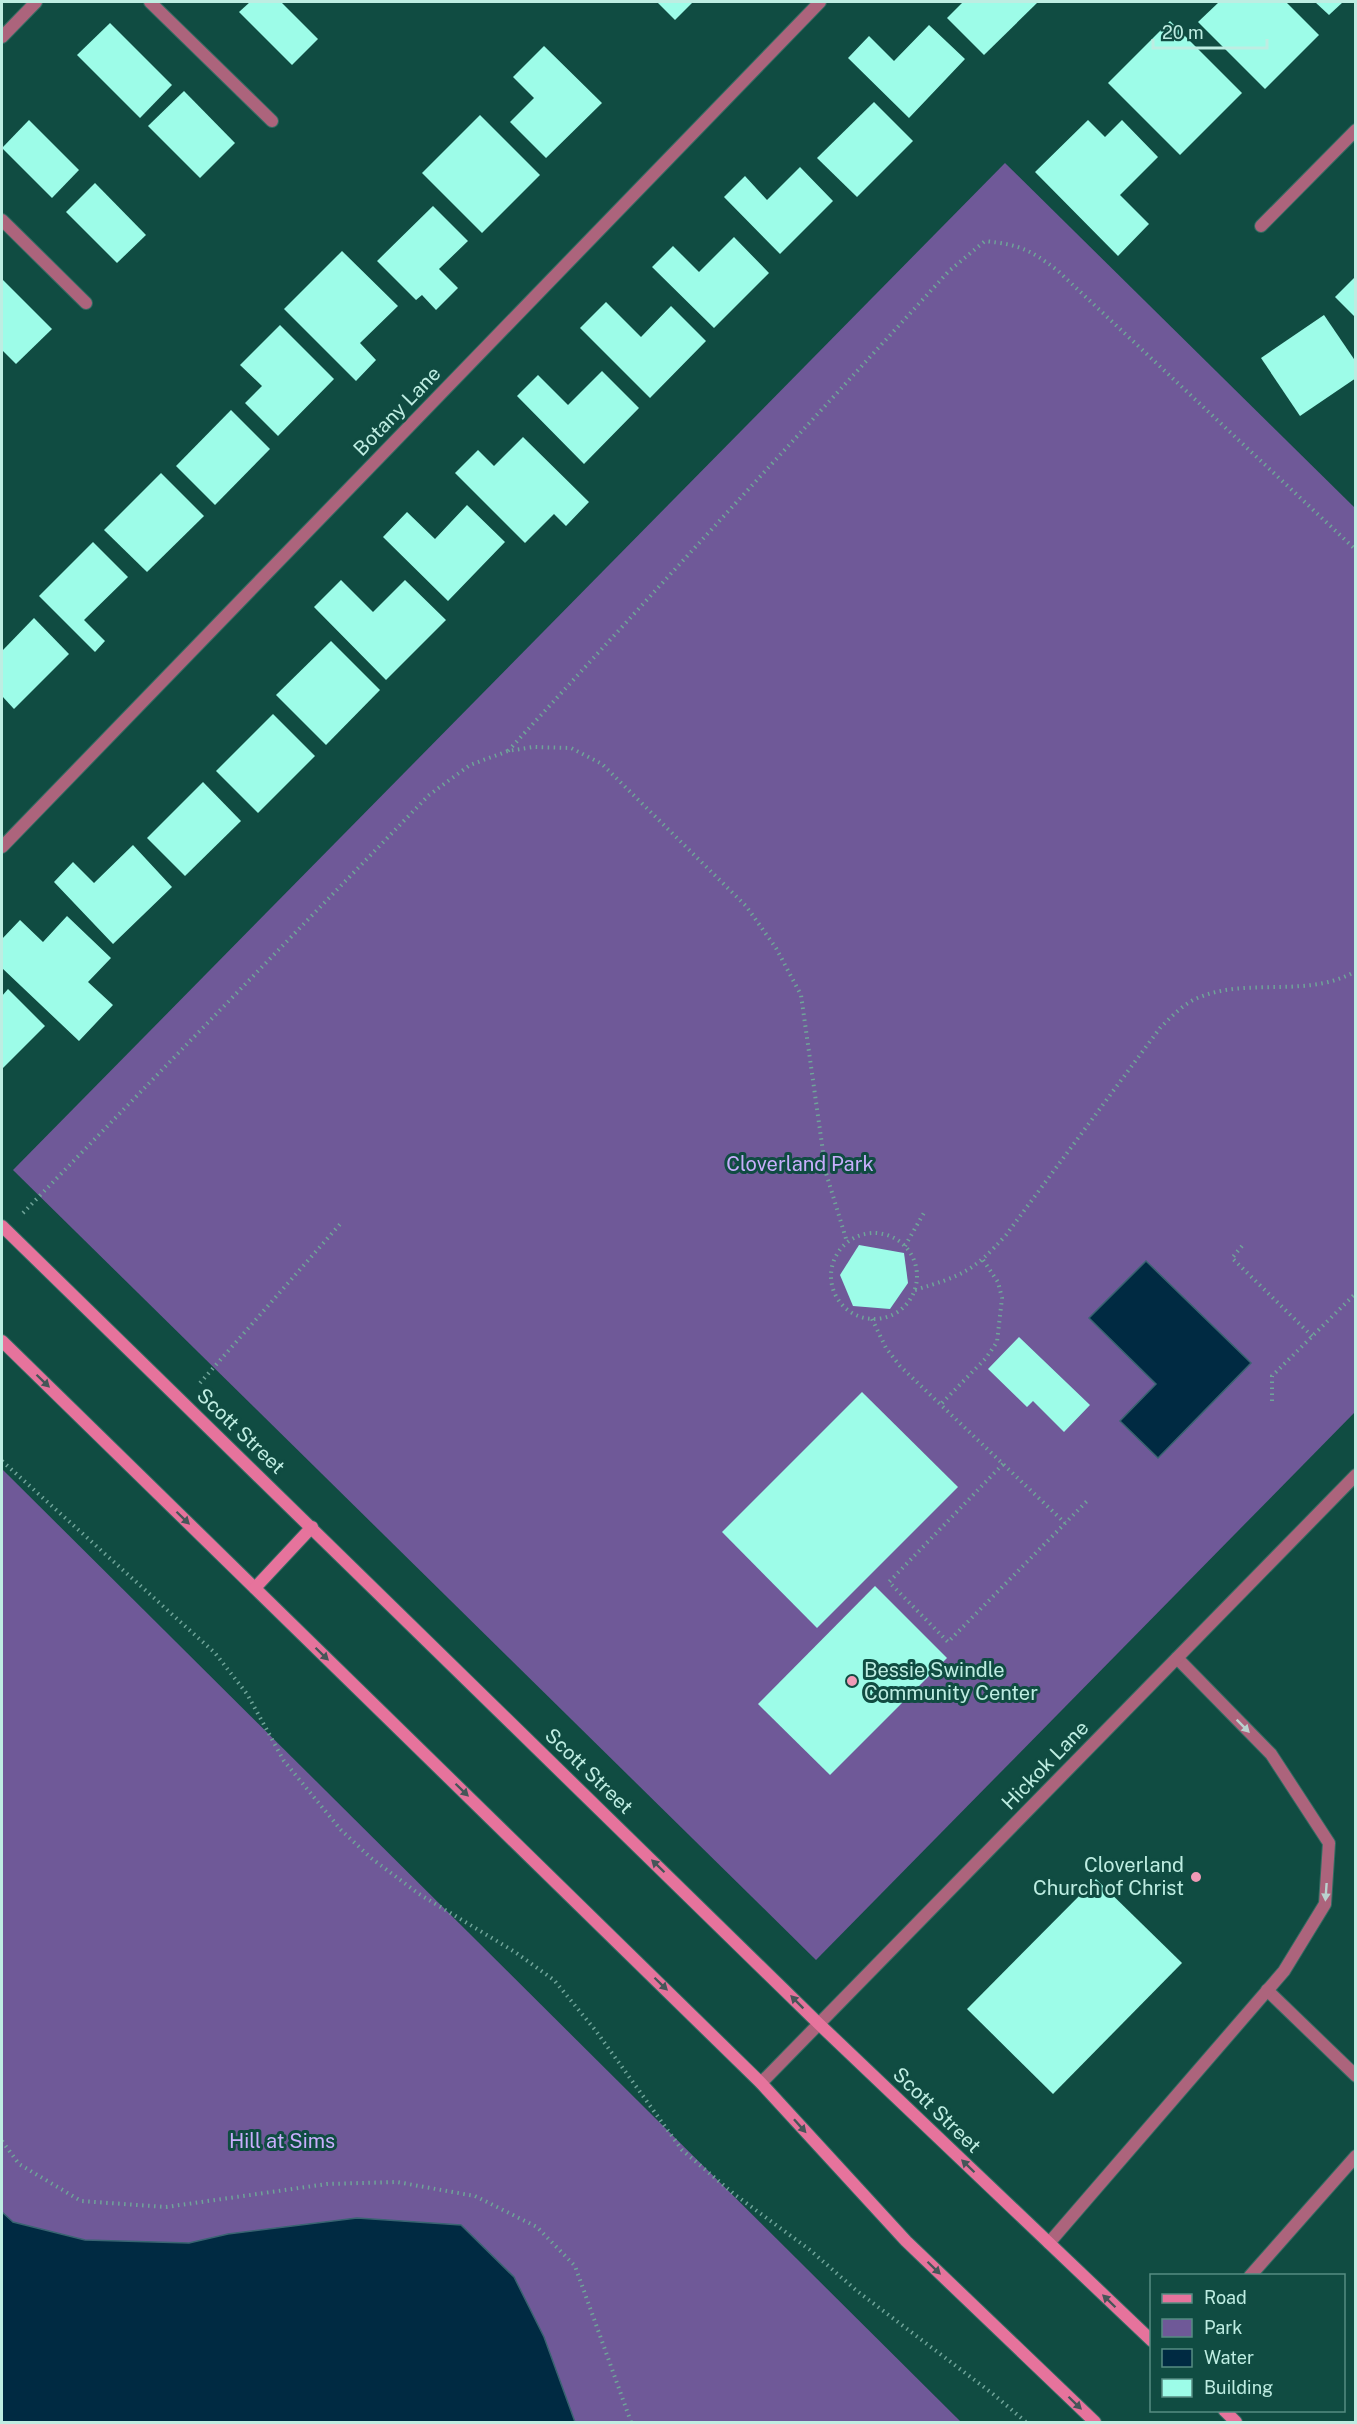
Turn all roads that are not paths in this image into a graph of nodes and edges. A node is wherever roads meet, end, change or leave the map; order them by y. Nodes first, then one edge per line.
1 (36, 2) edge
2 (150, 2) edge
3 (820, 2) edge
4 (2, 38) edge
5 (272, 121) dead end
6 (1356, 130) edge
7 (2, 220) edge
8 (1262, 226) dead end
9 (86, 303) dead end
10 (2, 847) edge
11 (4, 1228) edge
12 (2, 1341) edge
13 (1356, 1475) edge
14 (312, 1527) junction
15 (255, 1588) junction
16 (1177, 1658) junction
17 (1267, 1990) junction
18 (819, 2024) junction
19 (1356, 2076) edge
20 (761, 2083) junction
21 (1356, 2156) edge
22 (1049, 2243) junction
23 (1252, 2274) edge
24 (1150, 2339) edge
25 (1095, 2422) edge

1 - 4 street
2 - 5 street
3 - 10 street, Botany Lane
6 - 8 street
7 - 9 street
11 - 14 main road, Scott Street
12 -> 15 main road
13 - 16 street, Hickok Lane
14 - 15 main road
18 -> 14 main road, Scott Street
15 -> 20 main road
16 -> 17 street
16 - 18 street, Hickok Lane
17 - 19 street
17 - 22 street
18 - 20 street, Hickok Lane
22 -> 18 main road, Scott Street
20 -> 25 main road
21 - 23 street
24 -> 22 main road, Scott Street

